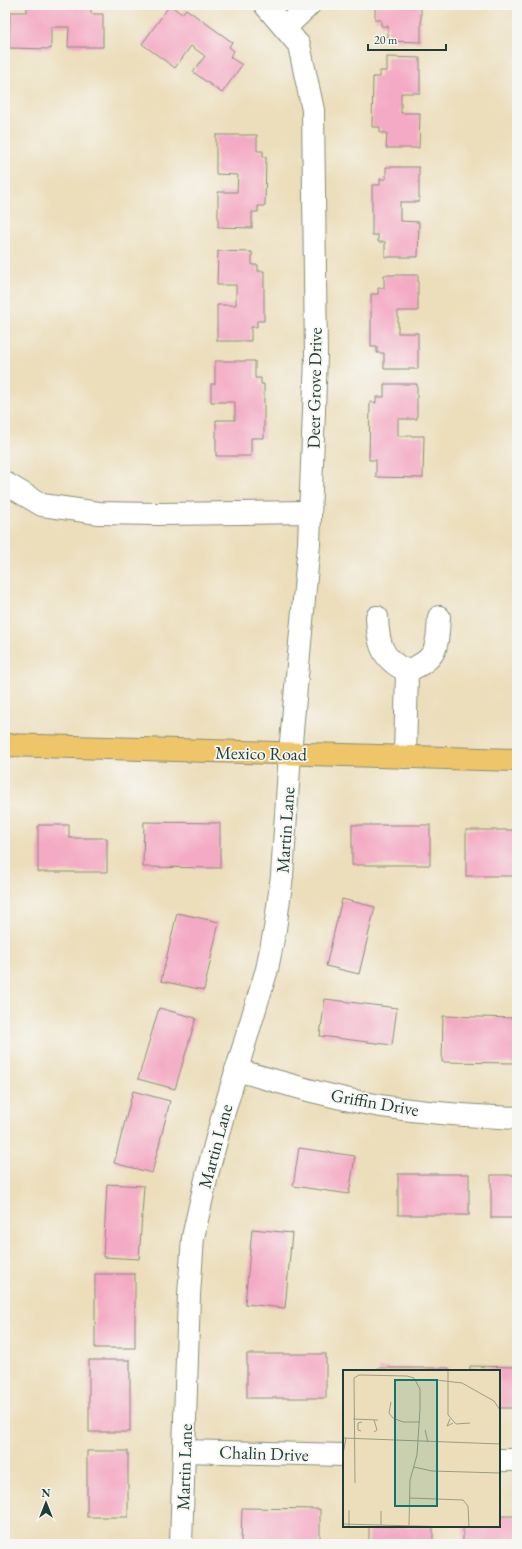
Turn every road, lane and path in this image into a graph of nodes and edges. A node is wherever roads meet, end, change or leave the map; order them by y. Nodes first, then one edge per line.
1 (265, 5) edge
2 (309, 5) edge
3 (285, 28) junction
4 (5, 484) edge
5 (310, 512) junction
6 (377, 617) dead end
7 (439, 617) dead end
8 (407, 671) junction
9 (5, 745) edge
10 (290, 753) junction
11 (405, 757) junction
12 (517, 760) edge
13 (236, 1070) junction
14 (517, 1118) edge
15 (184, 1451) junction
16 (343, 1456) edge
17 (500, 1460) edge
18 (517, 1460) edge
19 (181, 1544) edge

1 - 3 street, Deer Grove Drive
2 - 3 street
3 - 5 street, Deer Grove Drive
4 - 5 street
5 - 10 street, Deer Grove Drive
6 - 8 street
7 - 8 street
8 - 11 street
9 - 10 main road, Mexico Road
10 - 11 main road, Mexico Road
10 - 13 street, Martin Lane
11 - 12 main road, Mexico Road
13 - 14 street, Griffin Drive
13 - 15 street, Martin Lane
15 - 16 street, Chalin Drive
15 - 19 street, Martin Lane
17 - 18 street

